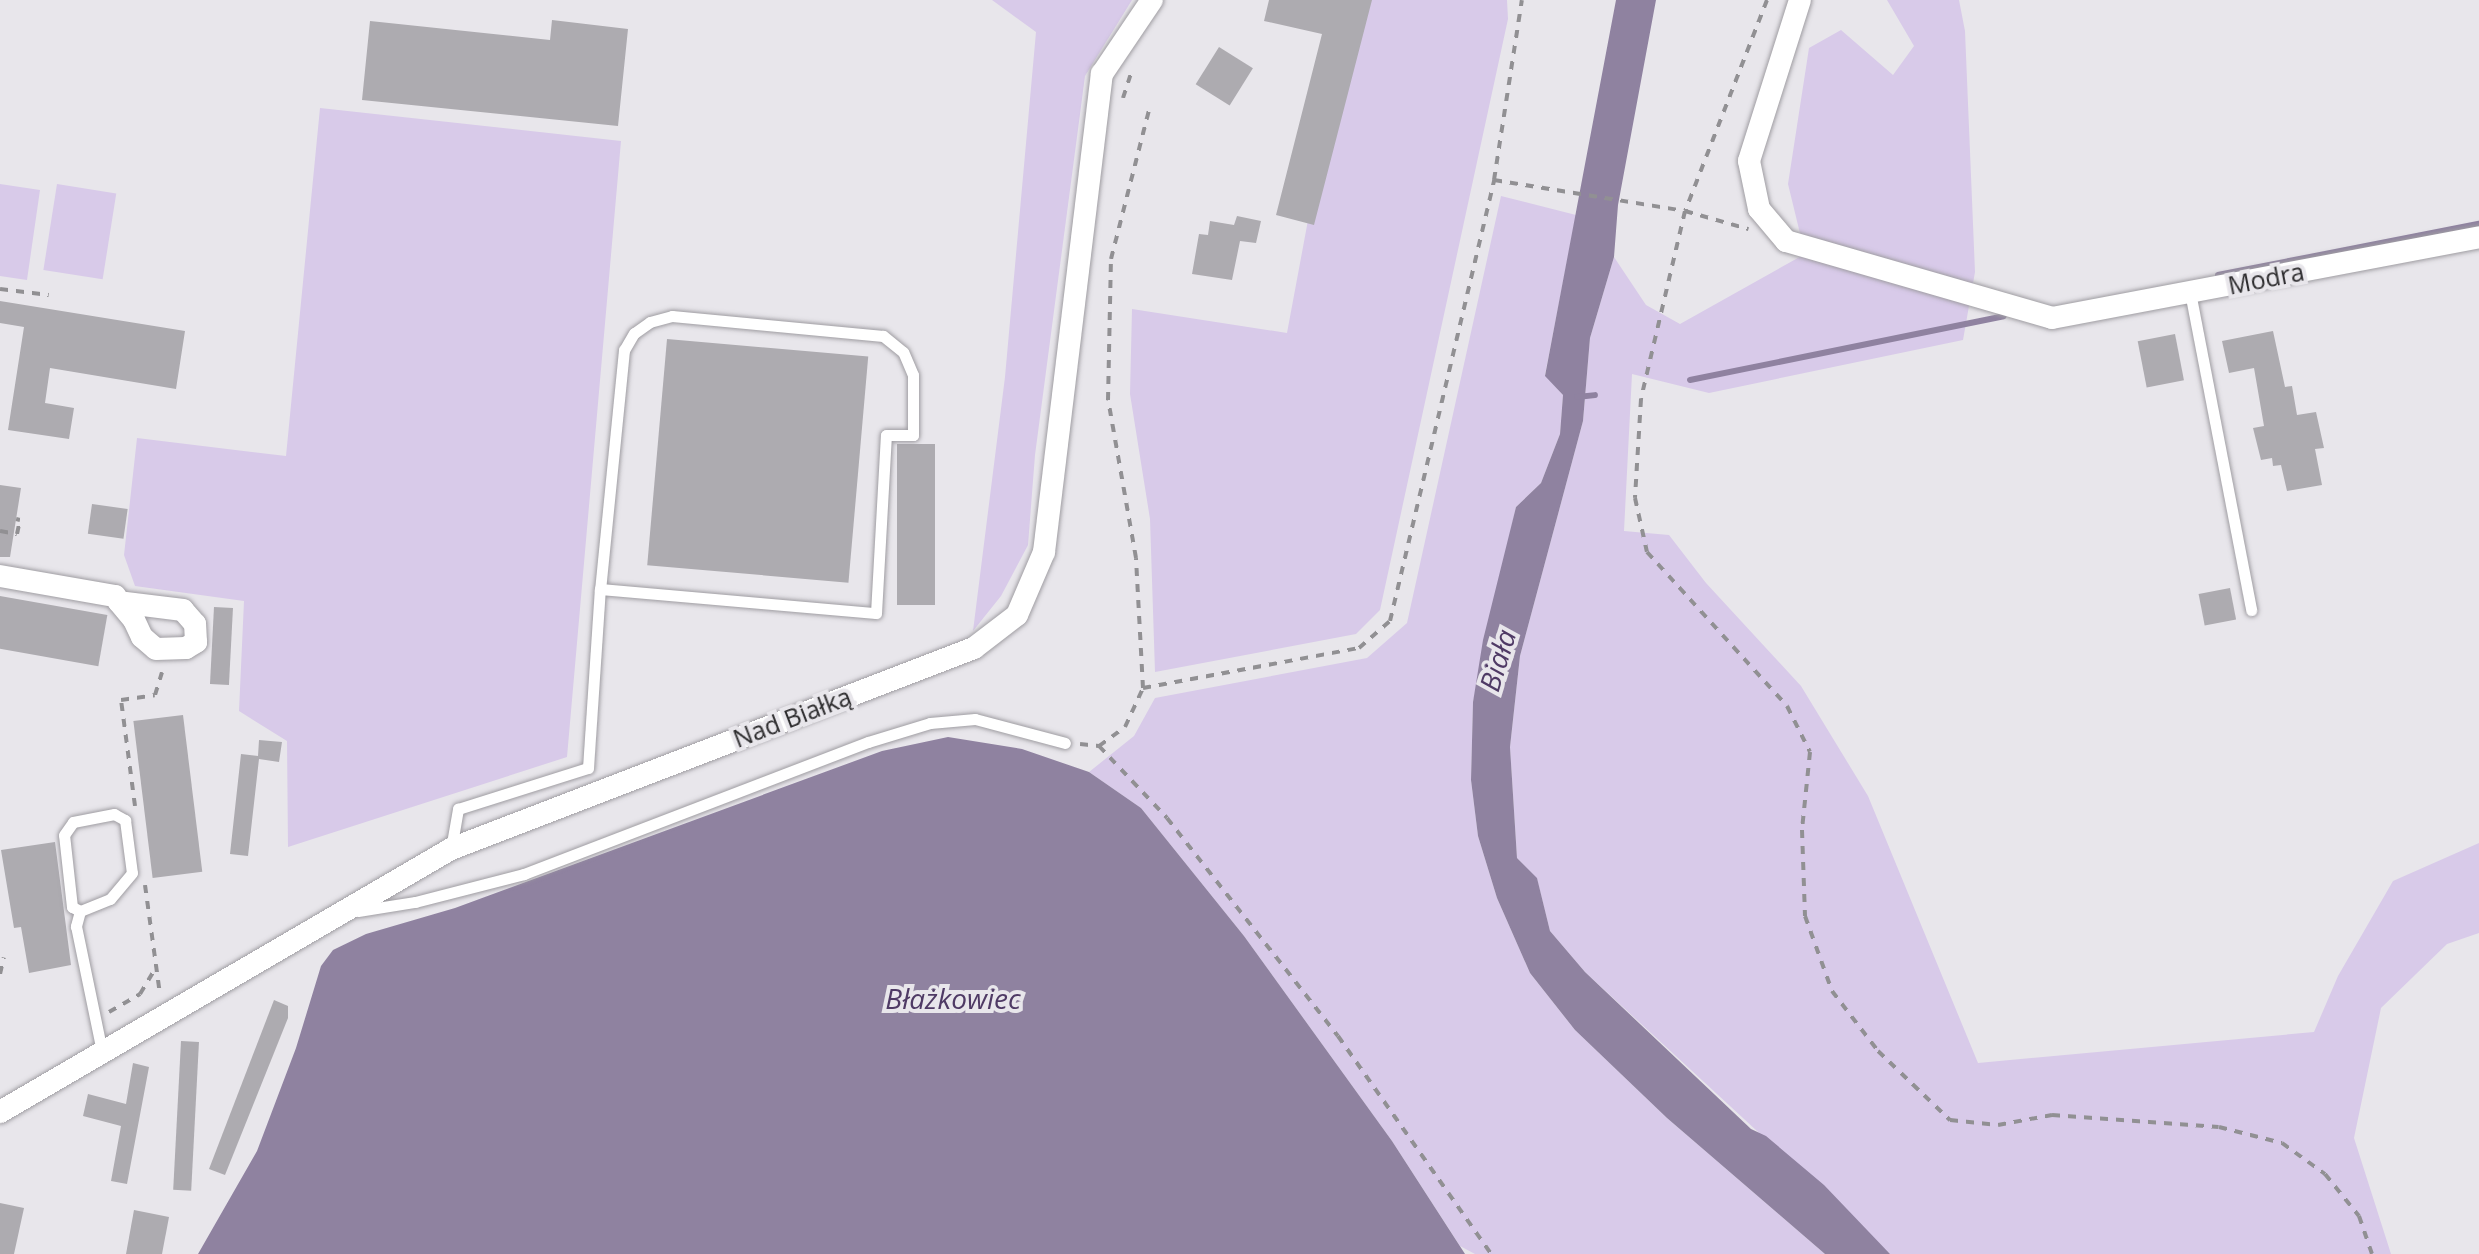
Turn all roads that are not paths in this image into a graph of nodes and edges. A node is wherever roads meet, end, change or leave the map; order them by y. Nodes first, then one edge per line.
1 (1152, 0) edge
2 (1800, 0) edge
3 (2479, 238) edge
4 (2190, 292) junction
5 (0, 576) edge
6 (600, 589) junction
7 (119, 602) dead end
8 (2251, 610) dead end
9 (1065, 743) road end
10 (451, 848) junction
11 (80, 911) junction
12 (340, 914) junction
13 (102, 1051) junction
14 (0, 1112) edge

1 - 10 street, Nad Białką
2 - 4 street, Modra
3 - 4 street, Modra
4 - 8 lane
5 - 7 street
6 - 6 lane
6 - 10 lane
9 - 12 lane
10 - 12 street, Nad Białką
11 - 11 lane
11 - 13 lane
12 - 13 street, Nad Białką
13 - 14 street, Nad Białką

